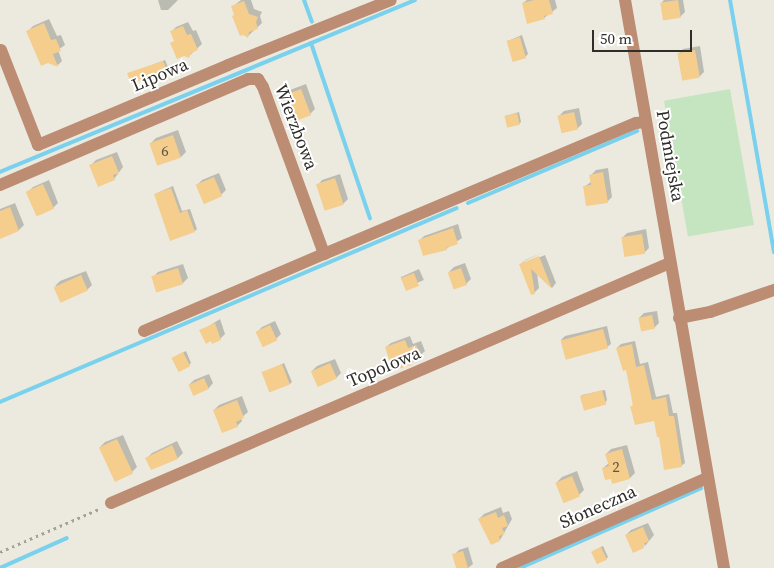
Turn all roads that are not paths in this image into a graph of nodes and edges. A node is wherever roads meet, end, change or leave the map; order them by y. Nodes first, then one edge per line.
1 (391, 0) edge
2 (625, 0) edge
3 (1, 50) edge
4 (646, 122) junction
5 (0, 185) edge
6 (324, 254) junction
7 (670, 264) junction
8 (774, 290) edge
9 (680, 318) junction
10 (144, 331) dead end
11 (707, 478) junction
12 (111, 503) road end
13 (502, 568) edge
14 (724, 568) edge

1 - 3 street, Lipowa
2 - 4 street, Podmiejska
4 - 6 street
4 - 7 street, Podmiejska
5 - 6 street, Wierzbowa
6 - 10 street
7 - 9 street, Podmiejska
7 - 12 street, Topolowa
8 - 9 street
9 - 11 street, Podmiejska
11 - 13 street, Słoneczna
11 - 14 street, Podmiejska

